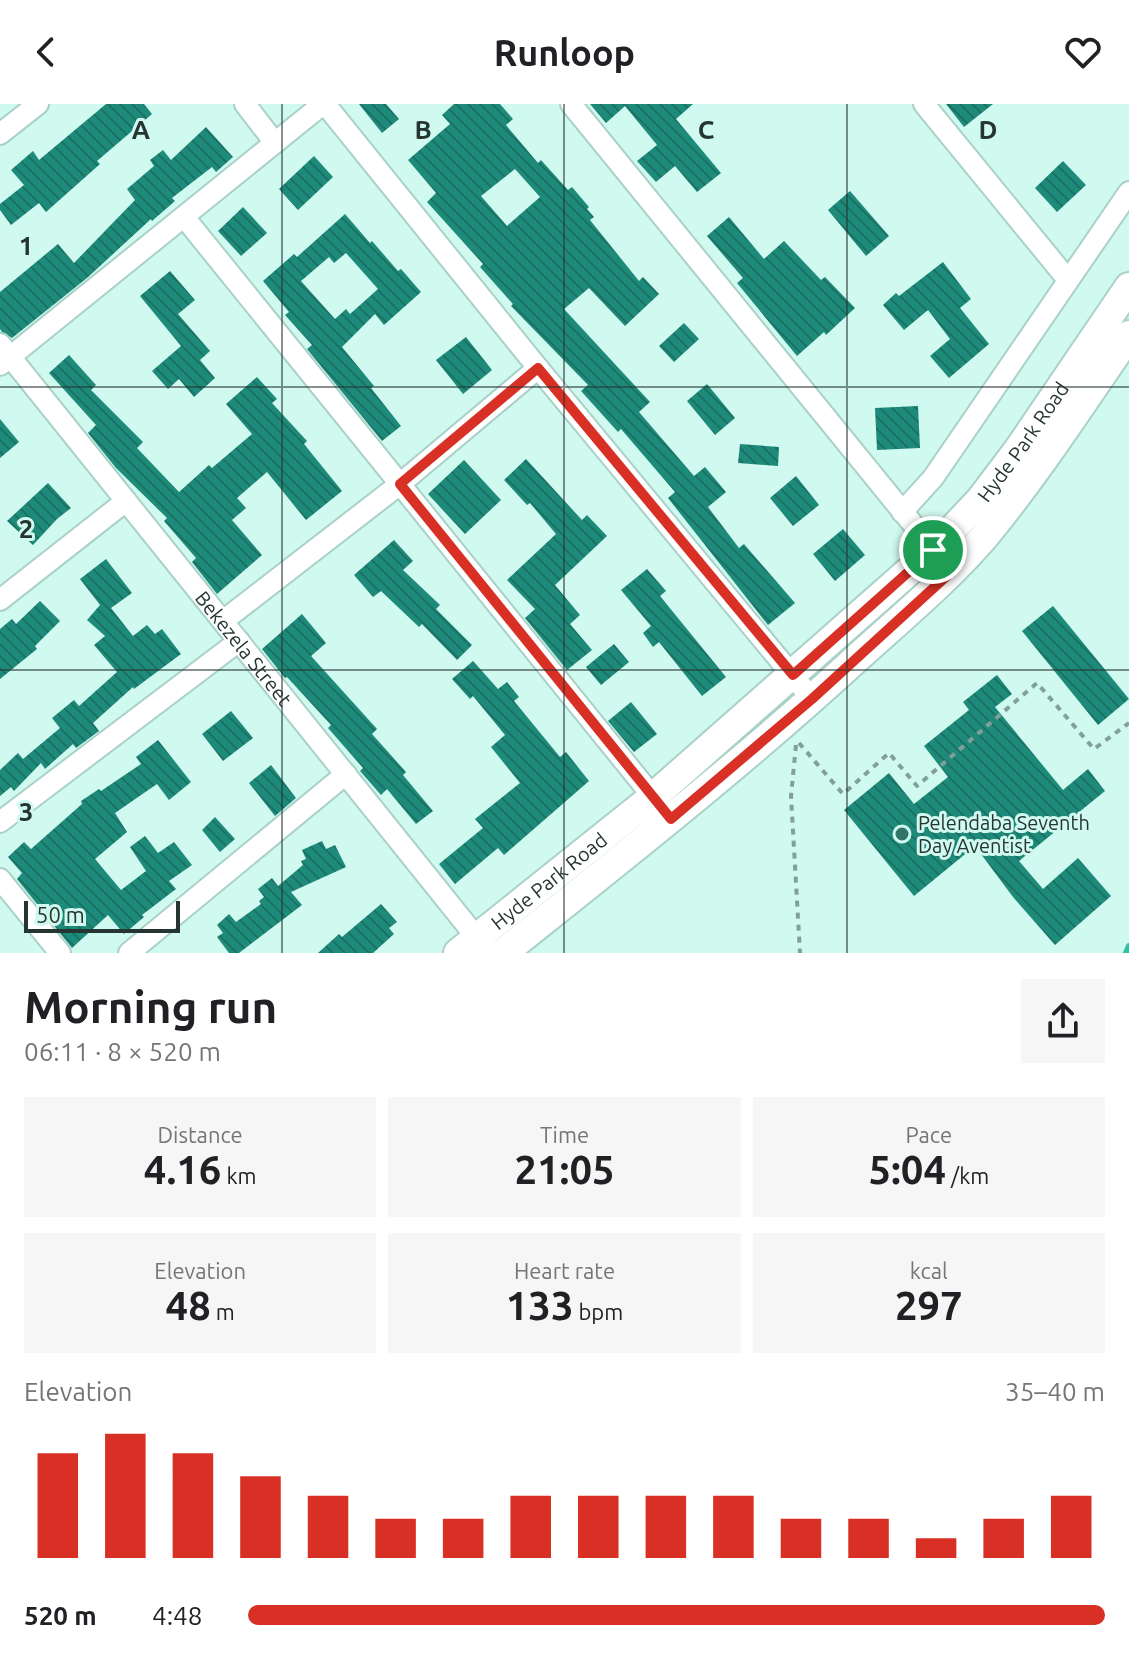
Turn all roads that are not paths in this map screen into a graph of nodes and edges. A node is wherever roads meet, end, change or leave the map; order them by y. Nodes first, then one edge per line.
1 (38, 104) edge
2 (245, 104) edge
3 (324, 104) edge
4 (571, 104) edge
5 (924, 104) edge
6 (0, 134) edge
7 (275, 143) junction
8 (1129, 192) edge
9 (184, 217) junction
10 (1068, 280) junction
11 (1129, 287) edge
12 (1129, 335) edge
13 (3, 355) edge
14 (538, 368) junction
15 (400, 484) junction
16 (126, 501) junction
17 (902, 512) junction
18 (933, 550) junction
19 (951, 572) junction
20 (0, 600) edge
21 (223, 621) junction
22 (239, 641) junction
23 (793, 675) junction
24 (812, 699) junction
25 (346, 774) junction
26 (653, 797) junction
27 (671, 819) junction
28 (0, 822) edge
29 (0, 879) edge
30 (475, 948) edge
31 (60, 953) edge
32 (129, 953) edge
33 (503, 953) edge

1 - 6 street
2 - 7 street
3 - 7 street
3 - 14 street
4 - 17 street
5 - 10 street
7 - 9 street
8 - 10 street
9 - 13 street
9 - 15 street
10 - 17 street
11 - 18 street, Hyde Park Road
12 - 19 street, Hyde Park Road
13 - 16 street, Bekezela Street
14 - 15 street
14 - 23 street
15 - 21 street
15 - 26 street
16 - 20 street
16 - 21 street, Bekezela Street
17 - 18 street
18 - 19 street
18 - 23 street, Hyde Park Road
19 - 24 street, Hyde Park Road
21 - 22 street, Bekezela Street
22 - 25 street, Bekezela Street
22 - 28 street
23 - 24 street
23 - 26 street, Hyde Park Road
24 - 27 street, Hyde Park Road
25 - 30 street, Bekezela Street
25 - 32 street
26 - 27 street
26 - 30 street, Hyde Park Road
27 - 33 street, Hyde Park Road
29 - 31 street

